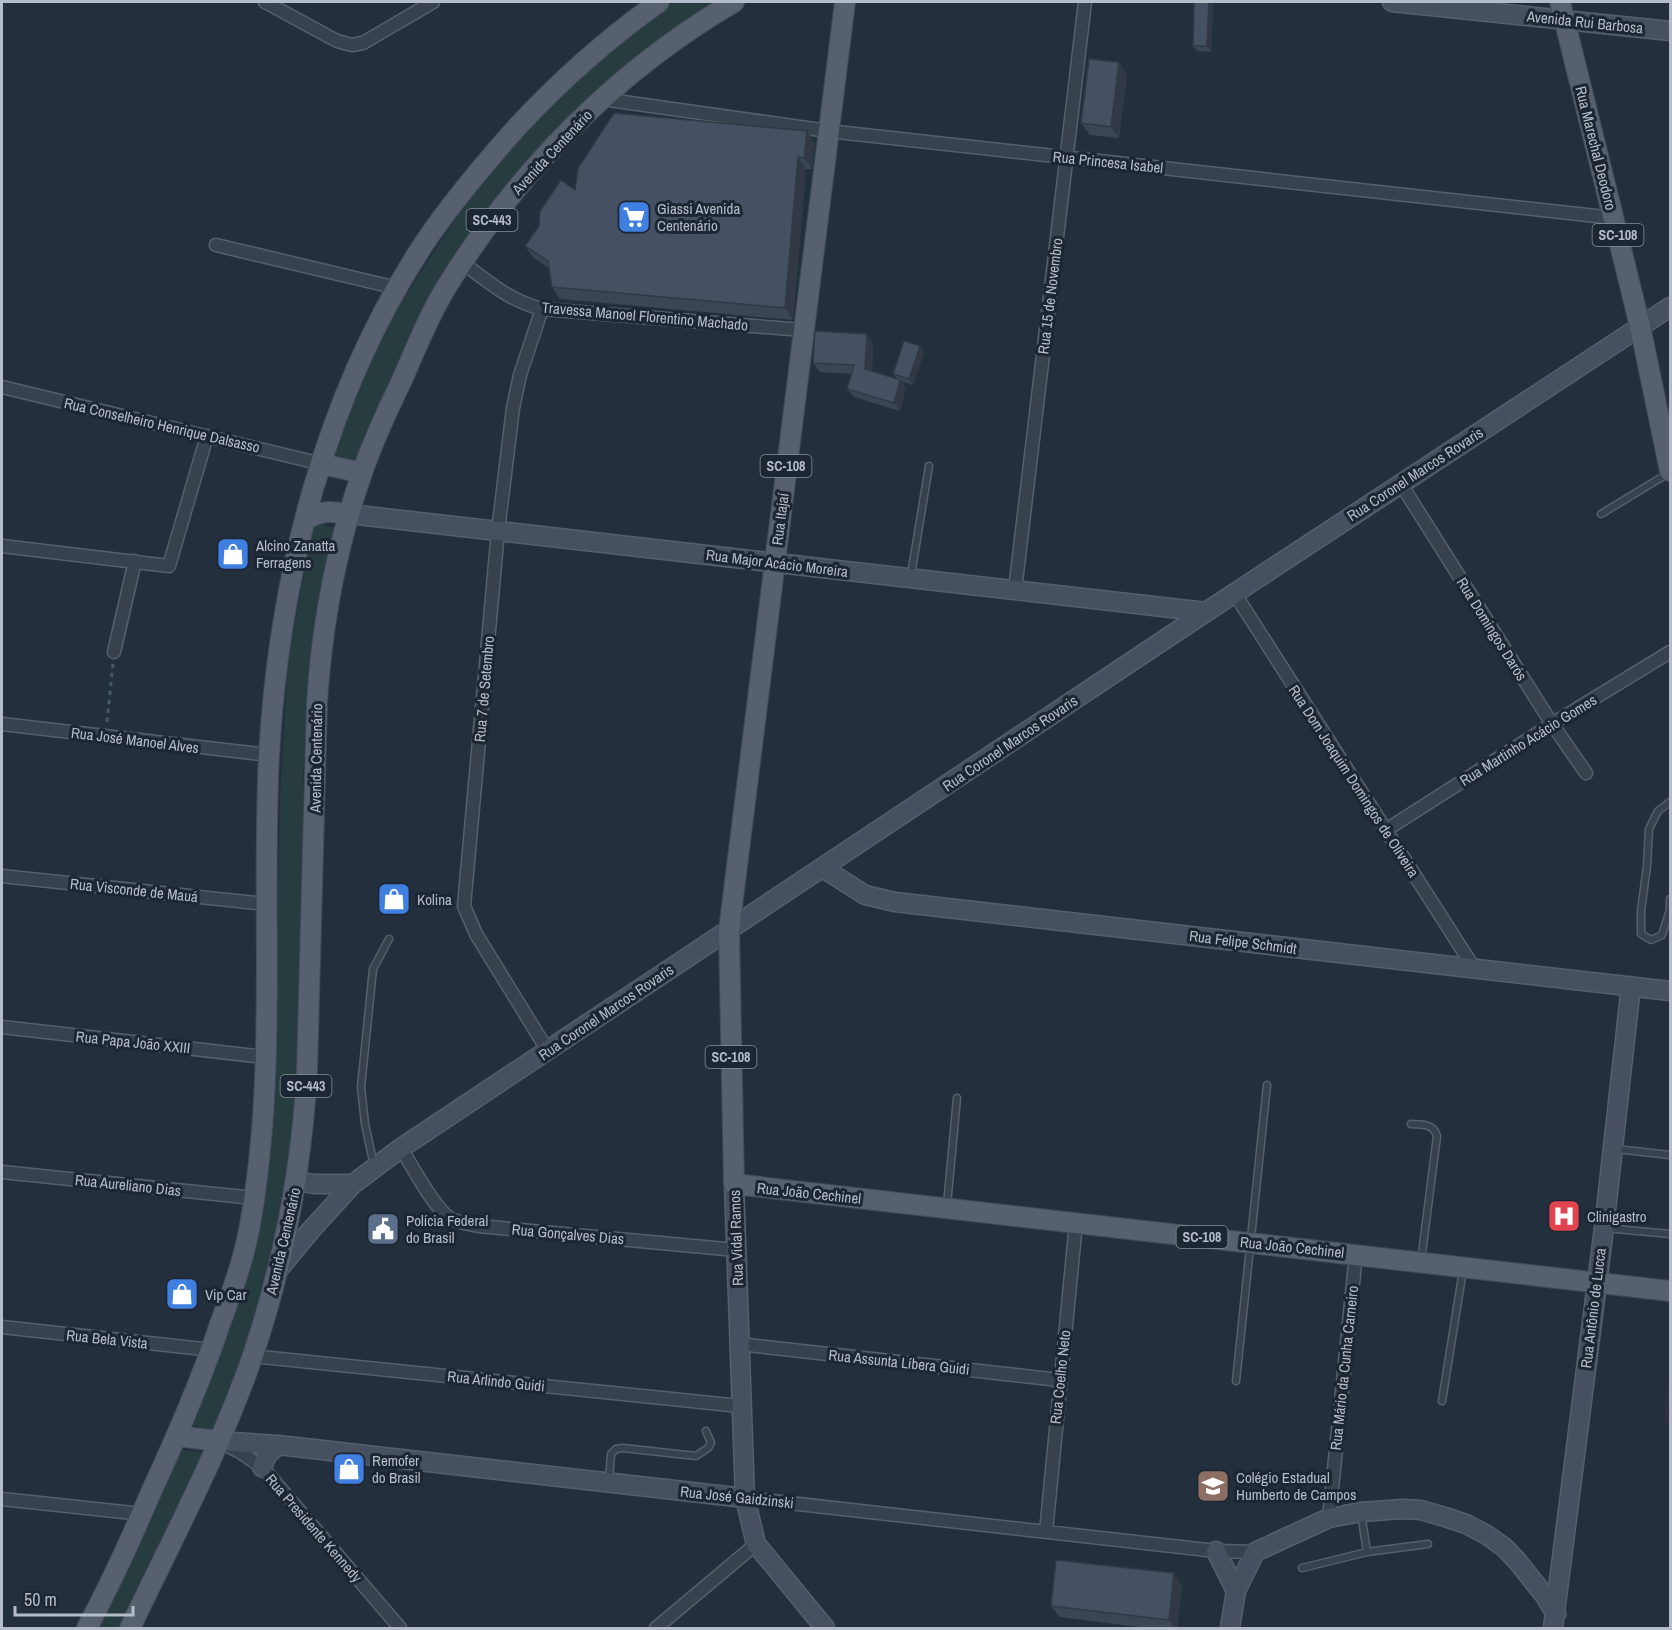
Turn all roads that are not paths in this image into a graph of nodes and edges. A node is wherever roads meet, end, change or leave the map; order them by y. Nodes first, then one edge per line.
1 (265, 2) edge
2 (433, 2) edge
3 (659, 2) edge
4 (734, 2) edge
5 (844, 2) edge
6 (1085, 2) edge
7 (1392, 2) edge
8 (1562, 11) edge
9 (1671, 31) edge
10 (602, 99) junction
11 (828, 131) junction
12 (1066, 158) junction
13 (1614, 218) junction
14 (216, 244) dead end
15 (463, 263) junction
16 (397, 288) junction
17 (1671, 307) edge
18 (542, 309) junction
19 (1640, 326) junction
20 (803, 330) junction
21 (2, 387) edge
22 (1666, 428) edge
23 (207, 436) junction
24 (322, 464) junction
25 (929, 466) dead end
26 (1671, 471) edge
27 (362, 473) junction
28 (1401, 484) junction
29 (349, 514) junction
30 (1601, 514) dead end
31 (305, 520) junction
32 (498, 531) junction
33 (2, 546) edge
34 (135, 561) junction
35 (774, 563) junction
36 (911, 579) junction
37 (1015, 590) junction
38 (1235, 594) junction
39 (1206, 612) junction
40 (114, 652) road end
41 (1671, 652) edge
42 (1551, 723) junction
43 (2, 724) edge
44 (269, 755) junction
45 (1586, 773) dead end
46 (1671, 802) edge
47 (1386, 830) junction
48 (823, 868) junction
49 (2, 876) edge
50 (1671, 899) edge
51 (266, 904) junction
52 (729, 930) junction
53 (389, 939) dead end
54 (1474, 968) junction
55 (1631, 986) junction
56 (1671, 991) edge
57 (2, 1027) edge
58 (548, 1051) junction
59 (264, 1056) junction
60 (1267, 1085) dead end
61 (957, 1098) dead end
62 (1411, 1124) dead end
63 (401, 1148) junction
64 (1612, 1149) junction
65 (1671, 1155) edge
66 (374, 1168) junction
67 (2, 1172) edge
68 (296, 1180) junction
69 (353, 1184) junction
70 (734, 1184) junction
71 (254, 1198) junction
72 (947, 1208) junction
73 (1076, 1223) junction
74 (1604, 1228) junction
75 (1671, 1234) edge
76 (1250, 1242) junction
77 (736, 1250) junction
78 (1356, 1254) junction
79 (1421, 1262) junction
80 (1464, 1267) junction
81 (278, 1270) junction
82 (1596, 1281) junction
83 (1671, 1291) edge
84 (2, 1327) edge
85 (739, 1344) junction
86 (212, 1350) junction
87 (252, 1356) junction
88 (1059, 1380) junction
89 (1236, 1380) dead end
90 (1442, 1401) dead end
91 (740, 1406) junction
92 (706, 1431) dead end
93 (177, 1436) junction
94 (218, 1441) junction
95 (278, 1444) junction
96 (262, 1467) junction
97 (609, 1483) junction
98 (745, 1498) junction
99 (2, 1499) edge
100 (1360, 1512) junction
101 (142, 1514) junction
102 (1329, 1518) junction
103 (1046, 1532) junction
104 (756, 1544) junction
105 (1428, 1544) dead end
106 (1216, 1551) junction
107 (1255, 1552) junction
108 (1367, 1552) junction
109 (1302, 1568) dead end
110 (1236, 1591) junction
111 (1555, 1621) edge
112 (87, 1629) edge
113 (130, 1629) edge
114 (400, 1629) edge
115 (656, 1629) edge
116 (825, 1629) edge
117 (1230, 1629) edge

1 - 2 street
3 - 16 main road
4 - 10 main road, Avenida Centenário / SC-443
5 - 11 main road, Rua Itajaí / SC-108
6 - 12 street, Rua 15 de Novembro
7 - 8 street, Avenida Rui Barbosa
8 - 9 street, Avenida Rui Barbosa
8 - 13 main road, Rua Marechal Deodoro / SC-108
10 - 11 street, Rua Princesa Isabel
10 - 15 main road, Avenida Centenário / SC-443
11 - 12 street, Rua Princesa Isabel
11 - 20 main road, Rua Itajaí / SC-108
12 - 13 street, Rua Princesa Isabel
12 - 37 street, Rua 15 de Novembro
13 - 19 main road, Rua Marechal Deodoro / SC-108
14 - 16 street
15 - 18 street, Travessa Manoel Florentino Machado
15 - 27 main road, Avenida Centenário / SC-443
16 - 24 main road
17 - 19 street, Rua Coronel Marcos Rovaris
18 - 20 street, Travessa Manoel Florentino Machado
18 - 32 street, Rua 7 de Setembro
19 - 22 main road, Rua Marechal Deodoro / SC-108
19 - 28 street, Rua Coronel Marcos Rovaris
20 - 35 main road, Rua Itajaí / SC-108
21 - 23 street, Rua Conselheiro Henrique Dalsasso
22 - 26 main road, Rua Marechal Deodoro / SC-108
23 - 24 street, Rua Conselheiro Henrique Dalsasso
23 - 34 street
24 - 27 main road
24 - 31 main road
25 - 36 lane
26 - 30 lane
27 - 29 main road, Avenida Centenário / SC-443
28 - 38 street, Rua Coronel Marcos Rovaris
28 - 42 street, Rua Domingos Darós
29 - 31 main road
29 - 32 street, Rua Major Acácio Moreira
29 - 68 main road, Avenida Centenário / SC-443
31 - 44 main road
32 - 35 street, Rua Major Acácio Moreira
32 - 58 street, Rua 7 de Setembro
33 - 34 street
34 - 40 street
35 - 36 street, Rua Major Acácio Moreira
35 - 52 main road, Rua Itajaí / SC-108
36 - 37 street, Rua Major Acácio Moreira
37 - 39 street, Rua Major Acácio Moreira
38 - 39 street, Rua Coronel Marcos Rovaris
38 - 47 street, Rua Dom Joaquim Domingos de Oliveira
39 - 48 street, Rua Coronel Marcos Rovaris
41 - 42 street, Rua Martinho Acácio Gomes
42 - 45 street, Rua Domingos Darós
42 - 47 street, Rua Martinho Acácio Gomes
43 - 44 street, Rua José Manoel Alves
44 - 51 main road
46 - 50 lane
47 - 54 street, Rua Dom Joaquim Domingos de Oliveira
48 - 52 street, Rua Coronel Marcos Rovaris
48 - 54 street, Rua Felipe Schmidt
49 - 51 street, Rua Visconde de Mauá
51 - 59 main road
52 - 58 street, Rua Coronel Marcos Rovaris
52 - 70 main road, Rua Vidal Ramos / SC-108
53 - 66 lane
54 - 55 street, Rua Felipe Schmidt
55 - 56 street, Rua Felipe Schmidt
55 - 64 street, Rua Antônio de Lucca
57 - 59 street, Rua Papa João XXIII
58 - 63 street, Rua Coronel Marcos Rovaris
59 - 71 main road
60 - 76 lane
61 - 72 lane
62 - 79 lane
63 - 66 street, Rua Coronel Marcos Rovaris
63 - 77 street, Rua Gonçalves Dias
64 - 65 lane
64 - 74 street, Rua Antônio de Lucca
66 - 69 street, Rua Coronel Marcos Rovaris
67 - 71 street, Rua Aureliano Dias
68 - 69 street
68 - 81 main road, Avenida Centenário / SC-443
69 - 81 street, Rua Coronel Marcos Rovaris
70 - 72 main road, Rua João Cechinel / SC-108
70 - 77 street, Rua Vidal Ramos
71 - 86 main road
72 - 73 main road, Rua João Cechinel / SC-108
73 - 76 main road, Rua João Cechinel / SC-108
73 - 88 street, Rua Coelho Neto
74 - 75 lane
74 - 82 street, Rua Antônio de Lucca
76 - 78 main road, Rua João Cechinel / SC-108
76 - 89 lane
77 - 85 street, Rua Vidal Ramos
78 - 79 main road, Rua João Cechinel / SC-108
78 - 102 street, Rua Mário da Cunha Carneiro
79 - 80 main road, Rua João Cechinel / SC-108
80 - 82 main road, Rua João Cechinel / SC-108
80 - 90 lane
81 - 87 main road, Avenida Centenário / SC-443
82 - 83 main road, Rua João Cechinel / SC-108
82 - 111 street, Rua Antônio de Lucca
84 - 86 street, Rua Bela Vista
85 - 88 street, Rua Assunta Líbera Guidi
85 - 91 street, Rua Vidal Ramos
86 - 93 main road
87 - 91 street, Rua Arlindo Guidi
87 - 94 main road, Avenida Centenário / SC-443
88 - 103 street, Rua Coelho Neto
91 - 98 street, Rua Vidal Ramos
92 - 97 lane
93 - 94 main road
93 - 101 main road
94 - 95 street, Rua José Gaidzinski
94 - 96 street, Rua Presidente Kennedy
94 - 113 main road, Avenida Centenário / SC-443
95 - 96 street
95 - 97 street, Rua José Gaidzinski
96 - 114 street, Rua Presidente Kennedy
97 - 98 street, Rua José Gaidzinski
98 - 103 street, Rua José Gaidzinski
98 - 104 street, Rua Vidal Ramos
99 - 101 street
100 - 102 street
100 - 108 lane
100 - 111 street
101 - 112 main road
102 - 107 street
103 - 106 street, Rua José Gaidzinski
104 - 115 street
104 - 116 street
105 - 108 lane
106 - 107 street, Rua José Gaidzinski
106 - 110 street
107 - 110 street
108 - 109 lane
110 - 117 street

